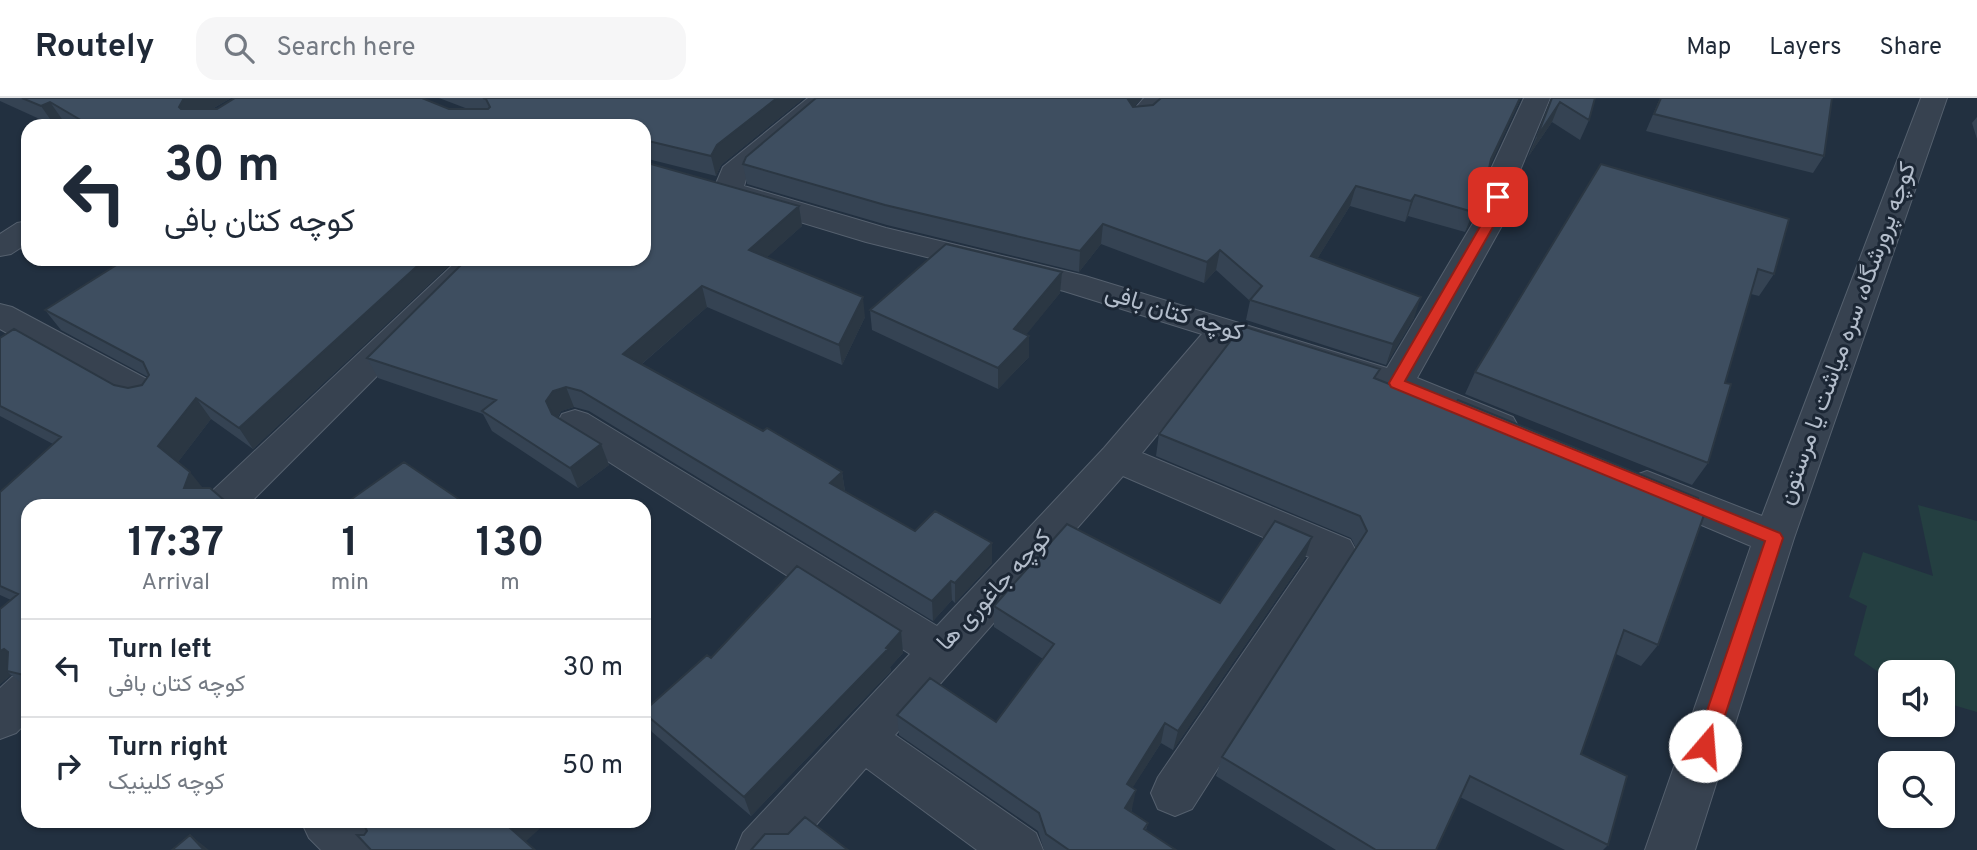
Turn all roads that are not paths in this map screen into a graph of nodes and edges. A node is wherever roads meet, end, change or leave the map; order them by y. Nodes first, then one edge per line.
1 (824, 98) edge
2 (1159, 98) edge
3 (1537, 98) edge
4 (1934, 98) edge
5 (1141, 118) edge
6 (21, 234) edge
7 (0, 247) edge
8 (471, 266) edge
9 (0, 315) edge
10 (1225, 330) junction
11 (1396, 383) junction
12 (145, 394) edge
13 (575, 423) dead end
14 (1535, 440) edge
15 (1117, 458) junction
16 (1623, 476) edge
17 (229, 499) edge
18 (1774, 538) junction
19 (940, 650) junction
20 (21, 698) edge
21 (0, 718) edge
22 (862, 738) junction
23 (1175, 793) dead end
24 (333, 828) edge
25 (357, 850) edge
26 (761, 850) edge
27 (1018, 850) edge
28 (1670, 850) edge

1 - 10 street, کوچه کتان بافی
2 - 5 street
3 - 11 street
4 - 18 street, کوچه پرورشگاه، سره میاشت یا مرستون
6 - 7 street
8 - 17 street
9 - 12 street
10 - 11 street, کوچه کتان بافی
10 - 15 street, کوچه جاغوری ها
11 - 14 street, کوچه کتان بافی
13 - 19 street
15 - 19 street, کوچه جاغوری ها
15 - 23 street
16 - 18 street
18 - 28 street, کوچه پرورشگاه، سره میاشت یا مرستون
19 - 22 street, کوچه جاغوری ها
20 - 21 street
22 - 26 street, کوچه جاغوری ها
22 - 27 street
24 - 25 street

